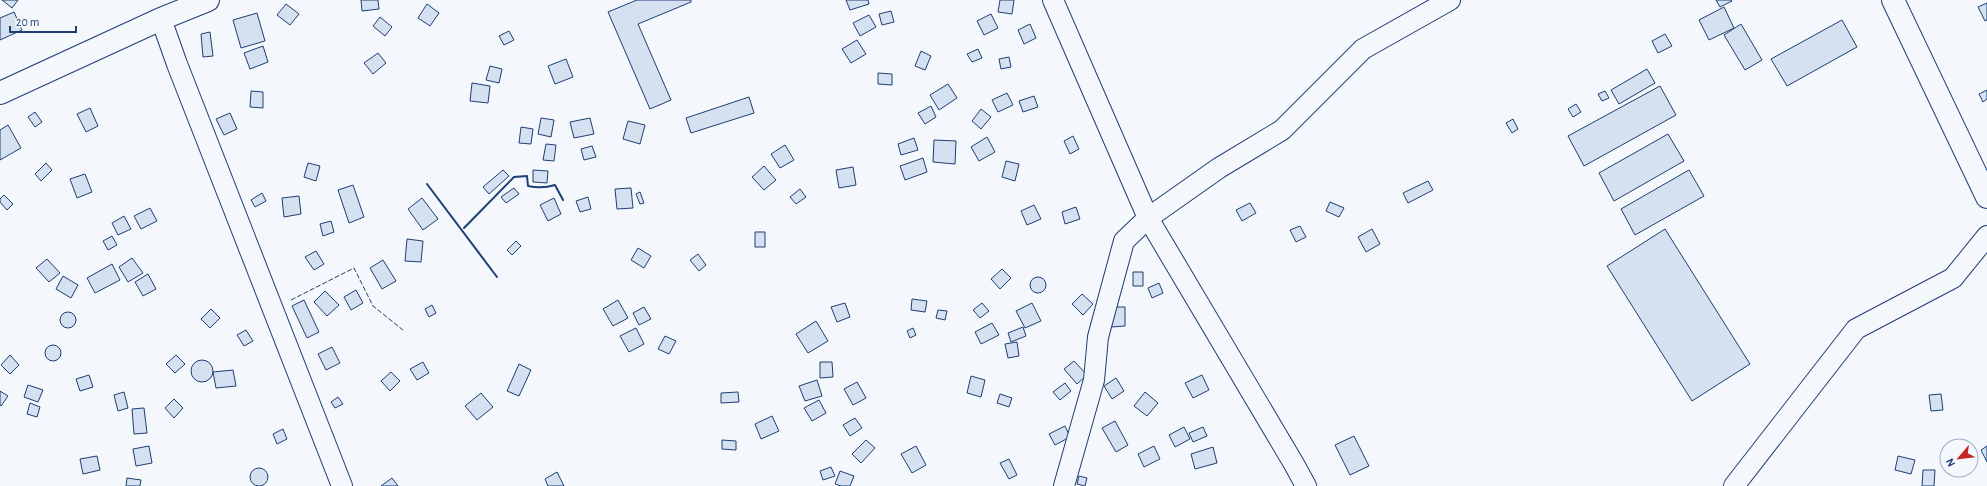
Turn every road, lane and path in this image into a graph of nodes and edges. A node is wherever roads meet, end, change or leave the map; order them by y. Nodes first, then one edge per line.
1 (208, 0) edge
2 (1053, 0) edge
3 (1450, 0) edge
4 (1893, 0) edge
5 (161, 19) junction
6 (0, 93) edge
7 (1987, 197) edge
8 (1148, 218) junction
9 (1987, 236) edge
10 (342, 486) edge
11 (1064, 486) edge
12 (1306, 486) edge
13 (1734, 486) edge

1 - 5 street
2 - 8 street
3 - 8 street
4 - 7 street
5 - 6 street
5 - 10 street
8 - 11 street
8 - 12 street
9 - 13 street

